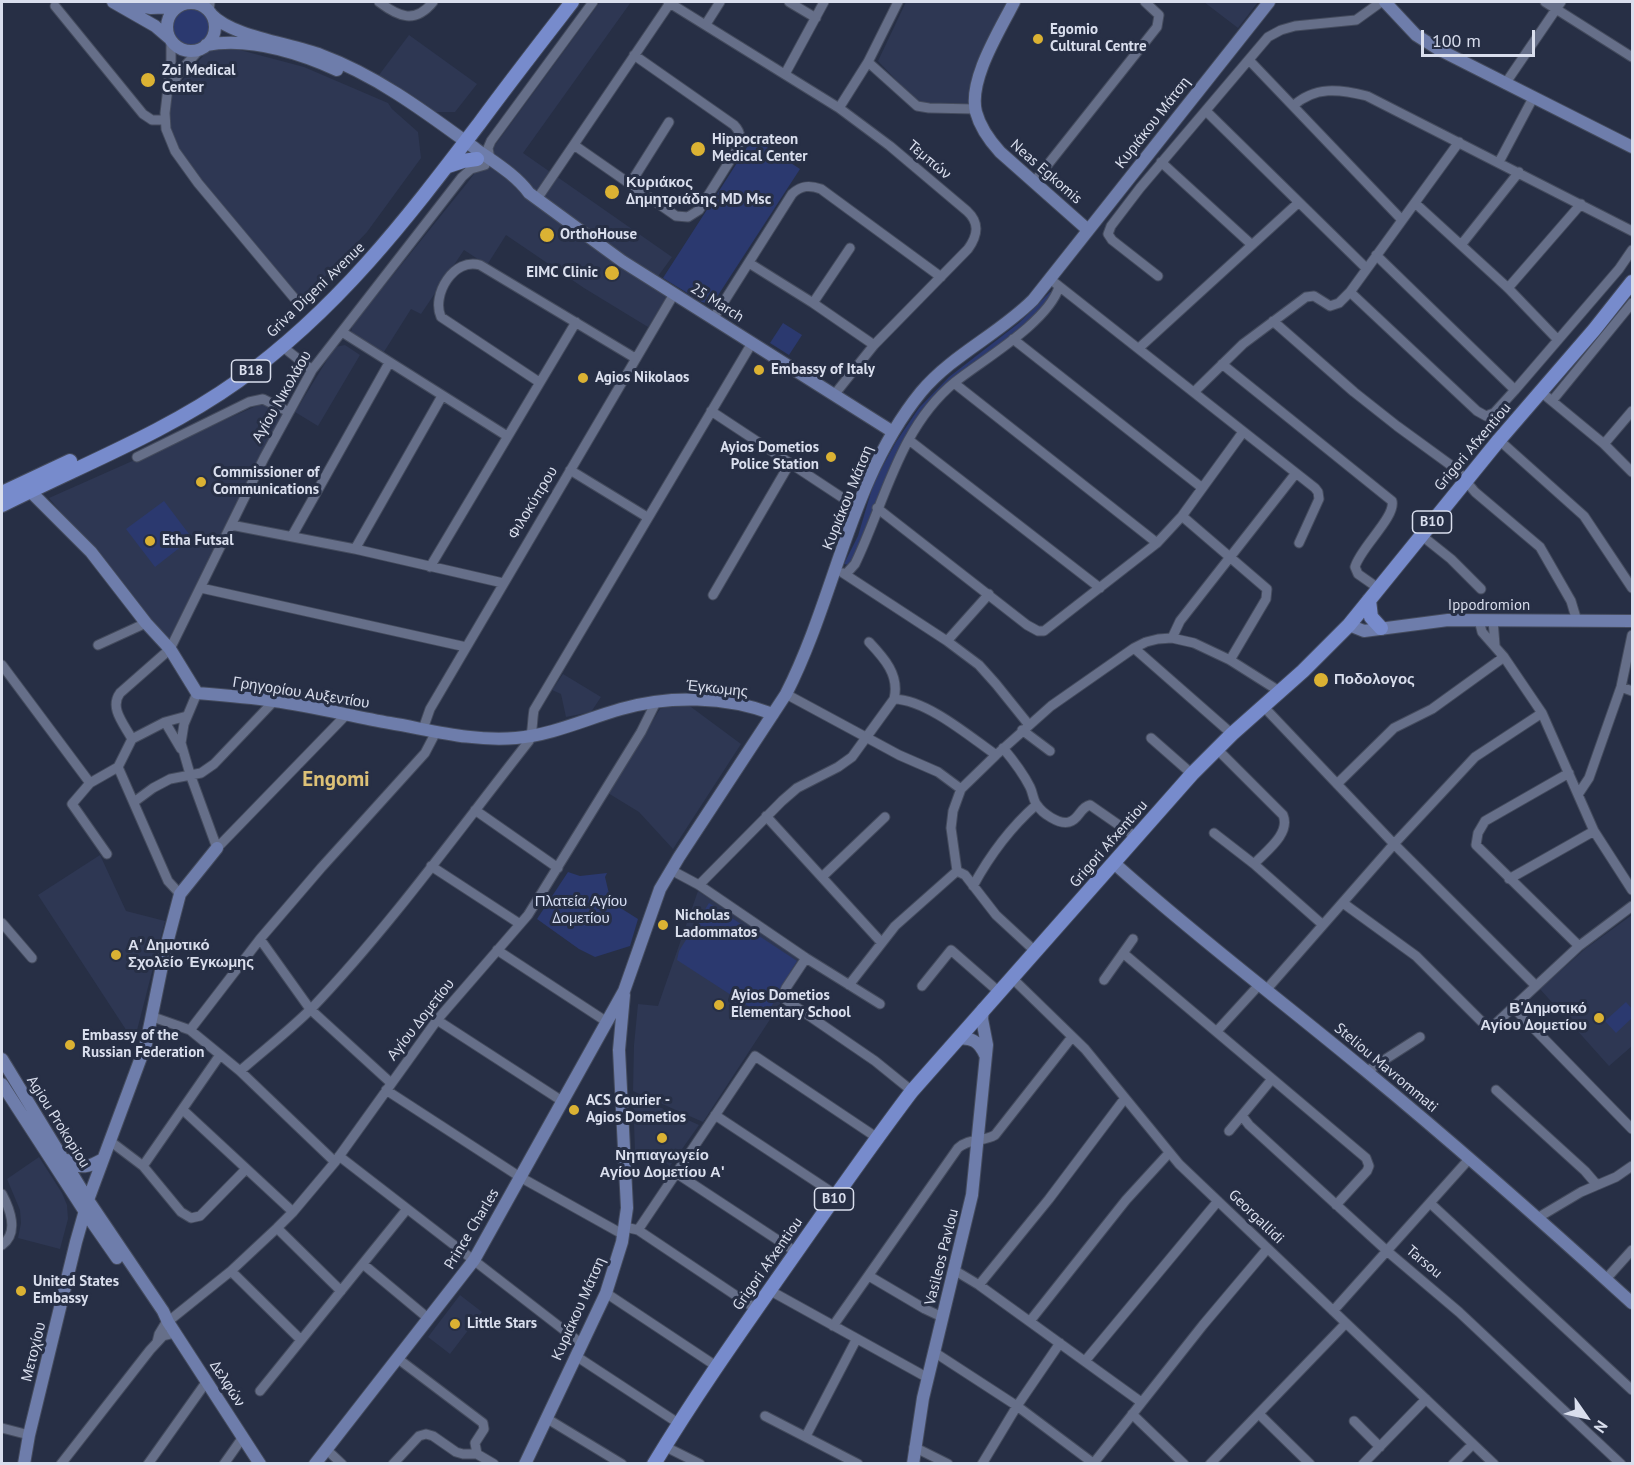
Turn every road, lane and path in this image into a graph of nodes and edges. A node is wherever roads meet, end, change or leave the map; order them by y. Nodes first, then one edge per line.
1 (115, 2) edge
2 (379, 2) edge
3 (433, 2) edge
4 (562, 2) edge
5 (572, 2) edge
6 (593, 2) edge
7 (669, 2) edge
8 (720, 2) edge
9 (789, 2) edge
10 (824, 2) edge
11 (898, 2) edge
12 (1014, 2) edge
13 (1145, 2) edge
14 (1269, 2) edge
15 (1383, 2) edge
16 (1545, 2) edge
17 (181, 4) edge
18 (1558, 5) edge
19 (55, 6) dead end
20 (210, 9) edge
21 (816, 18) junction
22 (706, 24) junction
23 (170, 39) junction
24 (204, 46) junction
25 (634, 55) junction
26 (1632, 57) edge
27 (1249, 60) junction
28 (868, 62) junction
29 (785, 74) junction
30 (1505, 84) junction
31 (168, 91) junction
32 (1533, 98) junction
33 (1293, 106) junction
34 (839, 108) junction
35 (975, 109) junction
36 (1206, 111) junction
37 (165, 120) junction
38 (669, 122) dead end
39 (460, 142) junction
40 (1459, 142) junction
41 (574, 145) junction
42 (1632, 147) edge
43 (484, 161) junction
44 (1161, 162) junction
45 (1499, 162) junction
46 (446, 167) junction
47 (1519, 172) junction
48 (1128, 179) junction
49 (1034, 182) junction
50 (630, 184) junction
51 (1140, 188) junction
52 (533, 196) junction
53 (1298, 203) junction
54 (1415, 204) junction
55 (1581, 204) junction
56 (1402, 220) junction
57 (1089, 230) junction
58 (1632, 231) edge
59 (1252, 244) junction
60 (1461, 245) junction
61 (849, 248) dead end
62 (1632, 250) edge
63 (1376, 255) junction
64 (749, 263) junction
65 (1366, 268) junction
66 (1620, 269) junction
67 (1158, 276) dead end
68 (941, 277) junction
69 (1632, 281) edge
70 (1054, 283) junction
71 (1508, 288) junction
72 (1350, 292) junction
73 (674, 294) junction
74 (813, 303) junction
75 (1632, 303) edge
76 (300, 305) dead end
77 (712, 319) junction
78 (1273, 321) junction
79 (576, 322) junction
80 (342, 332) junction
81 (1013, 339) junction
82 (1558, 340) junction
83 (752, 343) junction
84 (874, 345) junction
85 (283, 347) junction
86 (1139, 348) junction
87 (635, 358) junction
88 (389, 363) junction
89 (1222, 364) junction
90 (1536, 366) junction
91 (312, 370) junction
92 (1551, 380) junction
93 (538, 382) junction
94 (954, 383) junction
95 (1515, 390) junction
96 (1194, 392) junction
97 (1541, 392) junction
98 (834, 395) junction
99 (442, 396) junction
100 (1552, 401) junction
101 (711, 411) junction
102 (1632, 411) edge
103 (289, 412) junction
104 (893, 432) junction
105 (1243, 432) junction
106 (507, 436) junction
107 (909, 440) junction
108 (1499, 440) junction
109 (1604, 444) junction
110 (137, 457) dead end
111 (790, 463) junction
112 (570, 470) junction
113 (1632, 472) edge
114 (1296, 473) junction
115 (1466, 480) junction
116 (1201, 487) junction
117 (30, 491) junction
118 (2, 493) edge
119 (2, 505) edge
120 (858, 508) junction
121 (877, 508) junction
122 (1182, 516) junction
123 (647, 517) junction
124 (231, 525) junction
125 (1421, 535) junction
126 (292, 536) junction
127 (1157, 543) junction
128 (1299, 543) dead end
129 (355, 549) junction
130 (1231, 557) junction
131 (430, 567) junction
132 (841, 572) junction
133 (502, 583) junction
134 (201, 588) junction
135 (1100, 588) junction
136 (1632, 588) edge
137 (1481, 589) dead end
138 (989, 594) junction
139 (1374, 594) junction
140 (713, 595) dead end
141 (1479, 620) junction
142 (1493, 620) junction
143 (1577, 621) junction
144 (1632, 621) edge
145 (146, 622) junction
146 (1349, 625) junction
147 (1381, 628) junction
148 (1632, 635) edge
149 (1172, 638) junction
150 (947, 641) junction
151 (869, 642) dead end
152 (98, 645) dead end
153 (1495, 645) junction
154 (466, 647) junction
155 (1134, 648) junction
156 (170, 649) junction
157 (1504, 657) junction
158 (1230, 660) junction
159 (2, 665) edge
160 (1620, 687) junction
161 (1632, 691) edge
162 (1279, 692) junction
163 (197, 693) junction
164 (786, 693) junction
165 (894, 699) junction
166 (274, 700) junction
167 (656, 702) junction
168 (1263, 706) junction
169 (1542, 713) junction
170 (773, 714) junction
171 (346, 715) junction
172 (187, 716) junction
173 (165, 722) junction
174 (1025, 728) junction
175 (423, 729) junction
176 (436, 732) junction
177 (1232, 734) junction
178 (531, 736) junction
179 (867, 737) junction
180 (1150, 738) dead end
181 (132, 739) junction
182 (1004, 748) junction
183 (1216, 748) junction
184 (1050, 751) dead end
185 (183, 752) junction
186 (996, 755) junction
187 (118, 767) junction
188 (1569, 773) junction
189 (190, 774) junction
190 (1192, 774) junction
191 (90, 783) junction
192 (1337, 784) junction
193 (961, 789) junction
194 (1579, 793) junction
195 (134, 802) junction
196 (1036, 805) junction
197 (475, 810) junction
198 (766, 816) junction
199 (885, 817) dead end
200 (1594, 831) junction
201 (1214, 833) dead end
202 (1136, 837) junction
203 (1394, 844) junction
204 (217, 848) junction
205 (107, 854) dead end
206 (1114, 863) junction
207 (1254, 864) junction
208 (431, 866) junction
209 (558, 868) junction
210 (671, 870) junction
211 (957, 871) junction
212 (822, 877) junction
213 (1509, 879) junction
214 (699, 885) junction
215 (973, 886) junction
216 (1632, 890) edge
217 (180, 894) junction
218 (1343, 903) junction
219 (1632, 906) edge
220 (2, 923) edge
221 (520, 924) junction
222 (1323, 925) junction
223 (260, 939) junction
224 (1133, 939) dead end
225 (881, 942) junction
226 (1579, 946) junction
227 (497, 950) junction
228 (1036, 952) junction
229 (1123, 953) junction
230 (32, 958) dead end
231 (806, 958) junction
232 (1012, 978) junction
233 (1104, 980) dead end
234 (849, 985) junction
235 (1535, 985) junction
236 (922, 986) dead end
237 (1262, 987) junction
238 (624, 991) junction
239 (999, 992) junction
240 (880, 1004) dead end
241 (1514, 1007) junction
242 (310, 1010) junction
243 (983, 1010) junction
244 (153, 1017) junction
245 (437, 1020) junction
246 (607, 1022) junction
247 (190, 1030) junction
248 (1216, 1031) junction
249 (1072, 1037) junction
250 (1419, 1037) dead end
251 (957, 1039) junction
252 (596, 1040) junction
253 (619, 1050) junction
254 (985, 1055) junction
255 (220, 1056) junction
256 (2, 1059) edge
257 (240, 1071) junction
258 (1367, 1071) junction
259 (1272, 1079) junction
260 (2, 1084) edge
261 (389, 1087) junction
262 (1496, 1090) dead end
263 (912, 1091) junction
264 (1125, 1098) junction
265 (562, 1101) junction
266 (183, 1110) junction
267 (715, 1115) junction
268 (1243, 1117) junction
269 (1632, 1129) edge
270 (1229, 1131) dead end
271 (876, 1137) junction
272 (978, 1140) junction
273 (110, 1141) junction
274 (1169, 1154) junction
275 (62, 1156) junction
276 (1470, 1158) junction
277 (103, 1159) junction
278 (337, 1159) junction
279 (143, 1166) junction
280 (1632, 1166) edge
281 (246, 1169) junction
282 (676, 1173) junction
283 (520, 1177) junction
284 (1597, 1185) junction
285 (2, 1194) edge
286 (836, 1195) junction
287 (1218, 1201) junction
288 (1430, 1203) junction
289 (1336, 1205) junction
290 (86, 1206) junction
291 (407, 1209) junction
292 (293, 1212) junction
293 (1539, 1217) junction
294 (277, 1228) junction
295 (638, 1230) junction
296 (624, 1231) junction
297 (105, 1241) junction
298 (76, 1242) junction
299 (2, 1245) edge
300 (1267, 1249) junction
301 (1632, 1250) edge
302 (1387, 1251) junction
303 (796, 1252) junction
304 (474, 1260) junction
305 (363, 1264) junction
306 (954, 1270) junction
307 (231, 1271) junction
308 (869, 1276) junction
309 (1606, 1279) junction
310 (979, 1285) junction
311 (769, 1290) junction
312 (341, 1291) junction
313 (606, 1293) junction
314 (1632, 1303) edge
315 (756, 1309) junction
316 (1333, 1311) junction
317 (942, 1317) junction
318 (429, 1319) junction
319 (1030, 1321) junction
320 (168, 1322) junction
321 (1346, 1323) junction
322 (833, 1326) junction
323 (175, 1333) junction
324 (301, 1340) junction
325 (856, 1340) junction
326 (157, 1342) junction
327 (1060, 1343) junction
328 (582, 1344) junction
329 (934, 1352) junction
330 (576, 1356) junction
331 (397, 1358) junction
332 (1085, 1361) junction
333 (716, 1366) junction
334 (928, 1378) junction
335 (207, 1381) junction
336 (1632, 1390) edge
337 (260, 1392) dead end
338 (1426, 1399) junction
339 (1141, 1402) junction
340 (1017, 1406) junction
341 (1132, 1414) junction
342 (1259, 1414) junction
343 (765, 1416) dead end
344 (546, 1418) junction
345 (1354, 1421) dead end
346 (678, 1424) junction
347 (2, 1428) edge
348 (29, 1435) junction
349 (806, 1436) junction
350 (243, 1437) junction
351 (1473, 1444) junction
352 (664, 1446) junction
353 (914, 1447) junction
354 (1380, 1447) junction
355 (326, 1449) junction
356 (477, 1454) junction
357 (1093, 1463) edge
358 (24, 1464) edge
359 (61, 1464) edge
360 (148, 1464) edge
361 (224, 1464) edge
362 (260, 1464) edge
363 (315, 1464) edge
364 (342, 1464) edge
365 (393, 1464) edge
366 (494, 1464) edge
367 (525, 1464) edge
368 (622, 1464) edge
369 (654, 1464) edge
370 (700, 1464) edge
371 (858, 1464) edge
372 (913, 1464) edge
373 (948, 1464) edge
374 (982, 1464) edge
375 (1184, 1464) edge
376 (1210, 1464) edge
377 (1310, 1464) edge
378 (1363, 1464) edge
379 (1453, 1464) edge
380 (1494, 1464) edge
381 (1621, 1464) edge

1 - 17 main road
1 - 23 main road
2 - 3 street
4 - 39 main road, Griva Digeni Avenue / B18
5 - 39 main road, Griva Digeni Avenue / B18
6 - 43 street
7 - 22 street, Τεμπών
7 - 25 street
8 - 22 street
9 - 21 street
10 - 21 street
11 - 28 street
12 - 35 main road
13 - 49 street
14 - 48 main road, Κυριάκου Μάτση
15 - 27 street
15 - 30 main road
16 - 18 street
17 - 20 main road
17 - 23 main road
18 - 26 street
18 - 30 street
19 - 37 street
20 - 24 main road
20 - 39 main road
21 - 29 street
22 - 29 street, Τεμπών
23 - 24 main road
23 - 31 street
24 - 31 street
24 - 39 main road
25 - 41 street
25 - 50 street
27 - 33 street
27 - 36 street
28 - 34 street
28 - 35 street
29 - 34 street, Τεμπών
30 - 32 main road
31 - 37 street
32 - 42 main road
32 - 45 street
33 - 40 street
33 - 56 street
34 - 68 street, Τεμπών
35 - 49 main road, Neas Egkomis
36 - 44 street
36 - 53 street
37 - 76 street
38 - 50 street
39 - 43 main road, 25 March
39 - 46 main road, Griva Digeni Avenue / B18
39 - 118 main road, Griva Digeni Avenue / B18
40 - 45 street
40 - 54 street
41 - 50 street
41 - 52 street
43 - 46 main road
43 - 52 main road, 25 March
43 - 80 street, Αγίου Νικολάου
44 - 51 street
44 - 59 street
45 - 47 street
46 - 85 main road, Griva Digeni Avenue / B18
47 - 55 street
47 - 60 street
48 - 51 street
48 - 57 main road, Κυριάκου Μάτση
49 - 57 main road, Neas Egkomis
51 - 67 street
52 - 73 main road, 25 March
53 - 59 street
53 - 65 street
54 - 56 street
54 - 60 street
55 - 58 street
55 - 71 street
56 - 63 street
57 - 70 main road, Κυριάκου Μάτση
59 - 86 street
60 - 71 street
61 - 74 street
62 - 66 street
63 - 65 street
63 - 95 street
64 - 68 street
64 - 74 street
64 - 77 street
65 - 72 street
66 - 69 street
66 - 82 street
68 - 84 street, Τεμπών
69 - 92 main road, Grigori Afxentiou / B10
70 - 81 street
70 - 86 street
70 - 104 main road, Κυριάκου Μάτση
71 - 82 street
72 - 78 street
72 - 95 street
73 - 77 main road, 25 March
73 - 87 street, Φιλοκύπρου
74 - 84 street
75 - 100 street
77 - 83 main road, 25 March
78 - 89 street
78 - 115 street
79 - 87 street
79 - 93 street
79 - 93 street
80 - 88 street
80 - 91 street, Αγίου Νικολάου
81 - 94 street
81 - 116 street
82 - 90 street
83 - 98 main road, 25 March
83 - 101 street
84 - 98 street, Τεμπών
85 - 91 street
85 - 117 main road, Griva Digeni Avenue / B18
86 - 96 street
87 - 112 street, Φιλοκύπρου
88 - 99 street
88 - 126 street
89 - 96 street
89 - 139 street
90 - 92 street
90 - 95 street
91 - 103 street, Αγίου Νικολάου
92 - 97 main road, Grigori Afxentiou / B10
93 - 106 street
94 - 107 street
94 - 127 street
96 - 105 street
97 - 100 street
97 - 108 main road, Grigori Afxentiou / B10
98 - 104 main road, 25 March
99 - 106 street
99 - 129 street
100 - 109 street
101 - 111 street
101 - 123 street
102 - 109 street
103 - 110 street
103 - 124 street, Αγίου Νικολάου
104 - 120 main road, Κυριάκου Μάτση
105 - 114 street
105 - 116 street
106 - 131 street
107 - 121 street
107 - 135 street
108 - 115 main road, Grigori Afxentiou / B10
108 - 136 street
109 - 113 street
111 - 120 street
111 - 140 street
112 - 123 street
112 - 133 street, Φιλοκύπρου
114 - 128 street
114 - 130 street
115 - 125 main road, Grigori Afxentiou / B10
115 - 143 street
116 - 122 street
117 - 119 main road, Griva Digeni Avenue / B18
117 - 145 main road
120 - 132 main road, Κυριάκου Μάτση
121 - 132 street
121 - 138 street
122 - 127 street
122 - 130 street
123 - 178 street
124 - 126 street
124 - 134 street, Αγίου Νικολάου
125 - 137 street
125 - 139 main road, Grigori Afxentiou / B10
126 - 129 street
127 - 135 street
129 - 131 street
130 - 149 street
130 - 158 street
131 - 133 street
132 - 150 street
132 - 164 main road, Κυριάκου Μάτση
133 - 154 street, Φιλοκύπρου
134 - 154 street
134 - 156 street, Αγίου Νικολάου
135 - 138 street
138 - 150 street
139 - 146 main road, Grigori Afxentiou / B10
139 - 147 main road
141 - 142 main road, Ippodromion
141 - 147 main road, Ippodromion
141 - 153 street
142 - 143 main road, Ippodromion
142 - 153 street
143 - 144 main road, Ippodromion
145 - 152 street
145 - 156 main road
146 - 147 main road, Ippodromion
146 - 162 main road, Grigori Afxentiou / B10
148 - 160 street
149 - 155 street
149 - 158 street
150 - 174 street
151 - 165 street
153 - 157 street
154 - 175 street, Φιλοκύπρου
155 - 174 street
155 - 177 street
156 - 163 main road
156 - 181 street
157 - 169 street
157 - 192 street
158 - 162 street
159 - 191 street
160 - 161 street
160 - 194 street
162 - 168 main road, Grigori Afxentiou / B10
163 - 166 main road, Γρηγορίου Αυξεντίου
163 - 172 street
164 - 170 main road, Κυριάκου Μάτση
164 - 179 street
165 - 179 street
165 - 186 street
166 - 171 main road, Γρηγορίου Αυξεντίου
166 - 189 street
167 - 170 main road, Έγκωμης
167 - 178 main road, Γρηγορίου Αυξεντίου
167 - 209 street, Αγίου Δομετίου
168 - 177 main road, Grigori Afxentiou / B10
168 - 192 street
169 - 188 street
169 - 203 street
170 - 210 main road, Κυριάκου Μάτση
171 - 175 main road, Γρηγορίου Αυξεντίου
171 - 204 street
172 - 173 street
172 - 185 street
173 - 181 street
173 - 185 street
174 - 182 street
174 - 184 street
175 - 176 main road, Γρηγορίου Αυξεντίου
176 - 178 main road, Γρηγορίου Αυξεντίου
176 - 223 street
177 - 183 main road, Grigori Afxentiou / B10
178 - 197 street
179 - 193 street
179 - 198 street
180 - 190 street
181 - 187 street
182 - 186 street
182 - 196 street
183 - 190 main road, Grigori Afxentiou / B10
183 - 207 street
185 - 189 street
186 - 193 street
187 - 191 street
187 - 195 street
188 - 194 street
188 - 213 street
189 - 195 street
189 - 204 street
190 - 202 main road, Grigori Afxentiou / B10
191 - 205 street
192 - 203 street
193 - 211 street
194 - 200 street
195 - 217 street
196 - 202 street
196 - 215 street
197 - 208 street
197 - 209 street
198 - 212 street
198 - 214 street
199 - 212 street
200 - 213 street
200 - 216 street
201 - 207 street
202 - 206 main road, Grigori Afxentiou / B10
203 - 218 street
203 - 235 street
204 - 217 main road
206 - 228 main road, Grigori Afxentiou / B10
206 - 237 main road, Steliou Mavrommati
207 - 222 street
208 - 221 street
208 - 242 street
209 - 221 street, Αγίου Δομετίου
210 - 214 street
210 - 238 main road, Κυριάκου Μάτση
211 - 215 street
211 - 225 street
212 - 225 street
213 - 226 street
214 - 231 street
215 - 228 street
217 - 244 main road, Μετοχίου
218 - 222 street
218 - 241 street
219 - 226 street
220 - 230 street
221 - 227 street, Αγίου Δομετίου
222 - 237 street
223 - 242 street
223 - 247 street
224 - 229 street
225 - 234 street
226 - 235 street
227 - 245 street, Αγίου Δομετίου
227 - 246 street
228 - 232 main road, Grigori Afxentiou / B10
229 - 233 street
229 - 248 street
231 - 234 street
231 - 263 street
232 - 239 main road, Grigori Afxentiou / B10
232 - 249 street, Georgallidi
234 - 240 street
235 - 241 street
236 - 239 street
237 - 248 street
237 - 258 main road, Steliou Mavrommati
238 - 246 main road, Κυριάκου Μάτση
238 - 253 main road, Κυριάκου Μάτση
239 - 243 main road, Grigori Afxentiou / B10
241 - 269 street
242 - 257 street
242 - 261 street
243 - 251 main road, Grigori Afxentiou / B10
243 - 254 main road, Vasileos Pavlou
244 - 247 street
244 - 273 main road, Μετοχίου
245 - 261 street, Αγίου Δομετίου
245 - 265 street
246 - 252 main road, Prince Charles
247 - 255 street
248 - 259 street
249 - 264 street, Georgallidi
249 - 272 street
250 - 258 street
251 - 254 main road
251 - 263 main road, Grigori Afxentiou / B10
252 - 253 main road
252 - 265 main road, Prince Charles
253 - 296 main road, Κυριάκου Μάτση
254 - 272 main road, Vasileos Pavlou
255 - 257 street
255 - 266 street
256 - 275 main road, Agiou Prokopiou
257 - 278 street
258 - 276 main road, Steliou Mavrommati
259 - 268 street
259 - 289 street
260 - 290 main road, Agiou Prokopiou
261 - 278 street, Αγίου Δομετίου
261 - 283 street
262 - 284 street
263 - 271 main road, Grigori Afxentiou / B10
264 - 274 street, Georgallidi
264 - 310 street
265 - 283 main road, Prince Charles
266 - 279 street
266 - 281 street
267 - 271 street
267 - 282 street
267 - 286 street
268 - 270 street
268 - 289 street, Tarsou
271 - 286 main road, Grigori Afxentiou / B10
272 - 306 main road, Vasileos Pavlou
272 - 308 street
273 - 277 main road, Μετοχίου
273 - 279 street
274 - 287 street, Georgallidi
274 - 319 street
275 - 277 main road
275 - 290 main road, Agiou Prokopiou
276 - 288 street
276 - 293 main road, Steliou Mavrommati
277 - 290 main road, Μετοχίου
278 - 291 street
278 - 292 street, Αγίου Δομετίου
279 - 281 street
280 - 284 street
281 - 292 street
282 - 295 street
282 - 303 street
283 - 296 street
283 - 304 main road, Prince Charles
284 - 293 street
285 - 299 street
286 - 303 main road, Grigori Afxentiou / B10
287 - 300 street, Georgallidi
287 - 332 street
288 - 302 street
288 - 336 street
289 - 302 street, Tarsou
290 - 297 main road, Δελφών
290 - 298 main road, Μετοχίου
290 - 320 main road, Δελφών
291 - 304 street
291 - 305 street
292 - 294 street, Αγίου Δομετίου
293 - 309 main road, Steliou Mavrommati
294 - 307 street, Αγίου Δομετίου
294 - 312 street
295 - 296 street
295 - 315 street
296 - 313 main road, Κυριάκου Μάτση
297 - 298 main road
297 - 320 main road, Δελφών
298 - 348 main road, Μετοχίου
300 - 316 street, Georgallidi
300 - 339 street
301 - 309 street
302 - 316 street
302 - 381 street, Tarsou
303 - 311 main road, Grigori Afxentiou / B10
304 - 318 main road, Prince Charles
304 - 328 street
305 - 312 street
305 - 318 street
306 - 310 street
306 - 317 main road, Vasileos Pavlou
307 - 320 street, Αγίου Δομετίου
307 - 324 street
308 - 317 street
308 - 322 street
309 - 314 main road, Steliou Mavrommati
310 - 319 street
311 - 315 main road, Grigori Afxentiou / B10
311 - 322 street
312 - 324 street
313 - 328 main road, Κυριάκου Μάτση
313 - 333 street
315 - 333 main road, Grigori Afxentiou / B10
316 - 321 street, Georgallidi
317 - 329 main road, Vasileos Pavlou
318 - 331 main road, Prince Charles
319 - 327 street
320 - 323 main road, Δελφών
320 - 326 street
321 - 338 street, Georgallidi
321 - 342 street
322 - 325 street
323 - 326 street
323 - 335 main road, Δελφών
324 - 337 street
325 - 334 street
325 - 349 street
326 - 359 street
327 - 332 street
327 - 340 street
328 - 330 main road, Κυριάκου Μάτση
329 - 334 main road, Vasileos Pavlou
329 - 340 street
330 - 344 main road, Κυριάκου Μάτση
330 - 346 street
331 - 355 main road, Prince Charles
331 - 356 street
332 - 339 street
333 - 346 main road, Grigori Afxentiou / B10
334 - 353 main road, Vasileos Pavlou
335 - 350 main road, Δελφών
335 - 360 street
338 - 351 street, Georgallidi
338 - 354 street
339 - 341 street
340 - 357 street
340 - 374 street
341 - 357 street
341 - 375 street
342 - 376 street
342 - 377 street
343 - 349 street
344 - 367 main road, Κυριάκου Μάτση
344 - 368 street
345 - 354 street
346 - 352 main road, Grigori Afxentiou / B10
347 - 348 street
348 - 358 main road, Μετοχίου
349 - 371 street
350 - 361 street
350 - 362 main road, Δελφών
351 - 379 street
351 - 380 street, Georgallidi
352 - 369 main road, Grigori Afxentiou / B10
352 - 370 street
353 - 372 main road, Vasileos Pavlou
353 - 373 street
354 - 378 street
355 - 363 main road, Prince Charles
355 - 364 street
356 - 365 street
356 - 366 street

